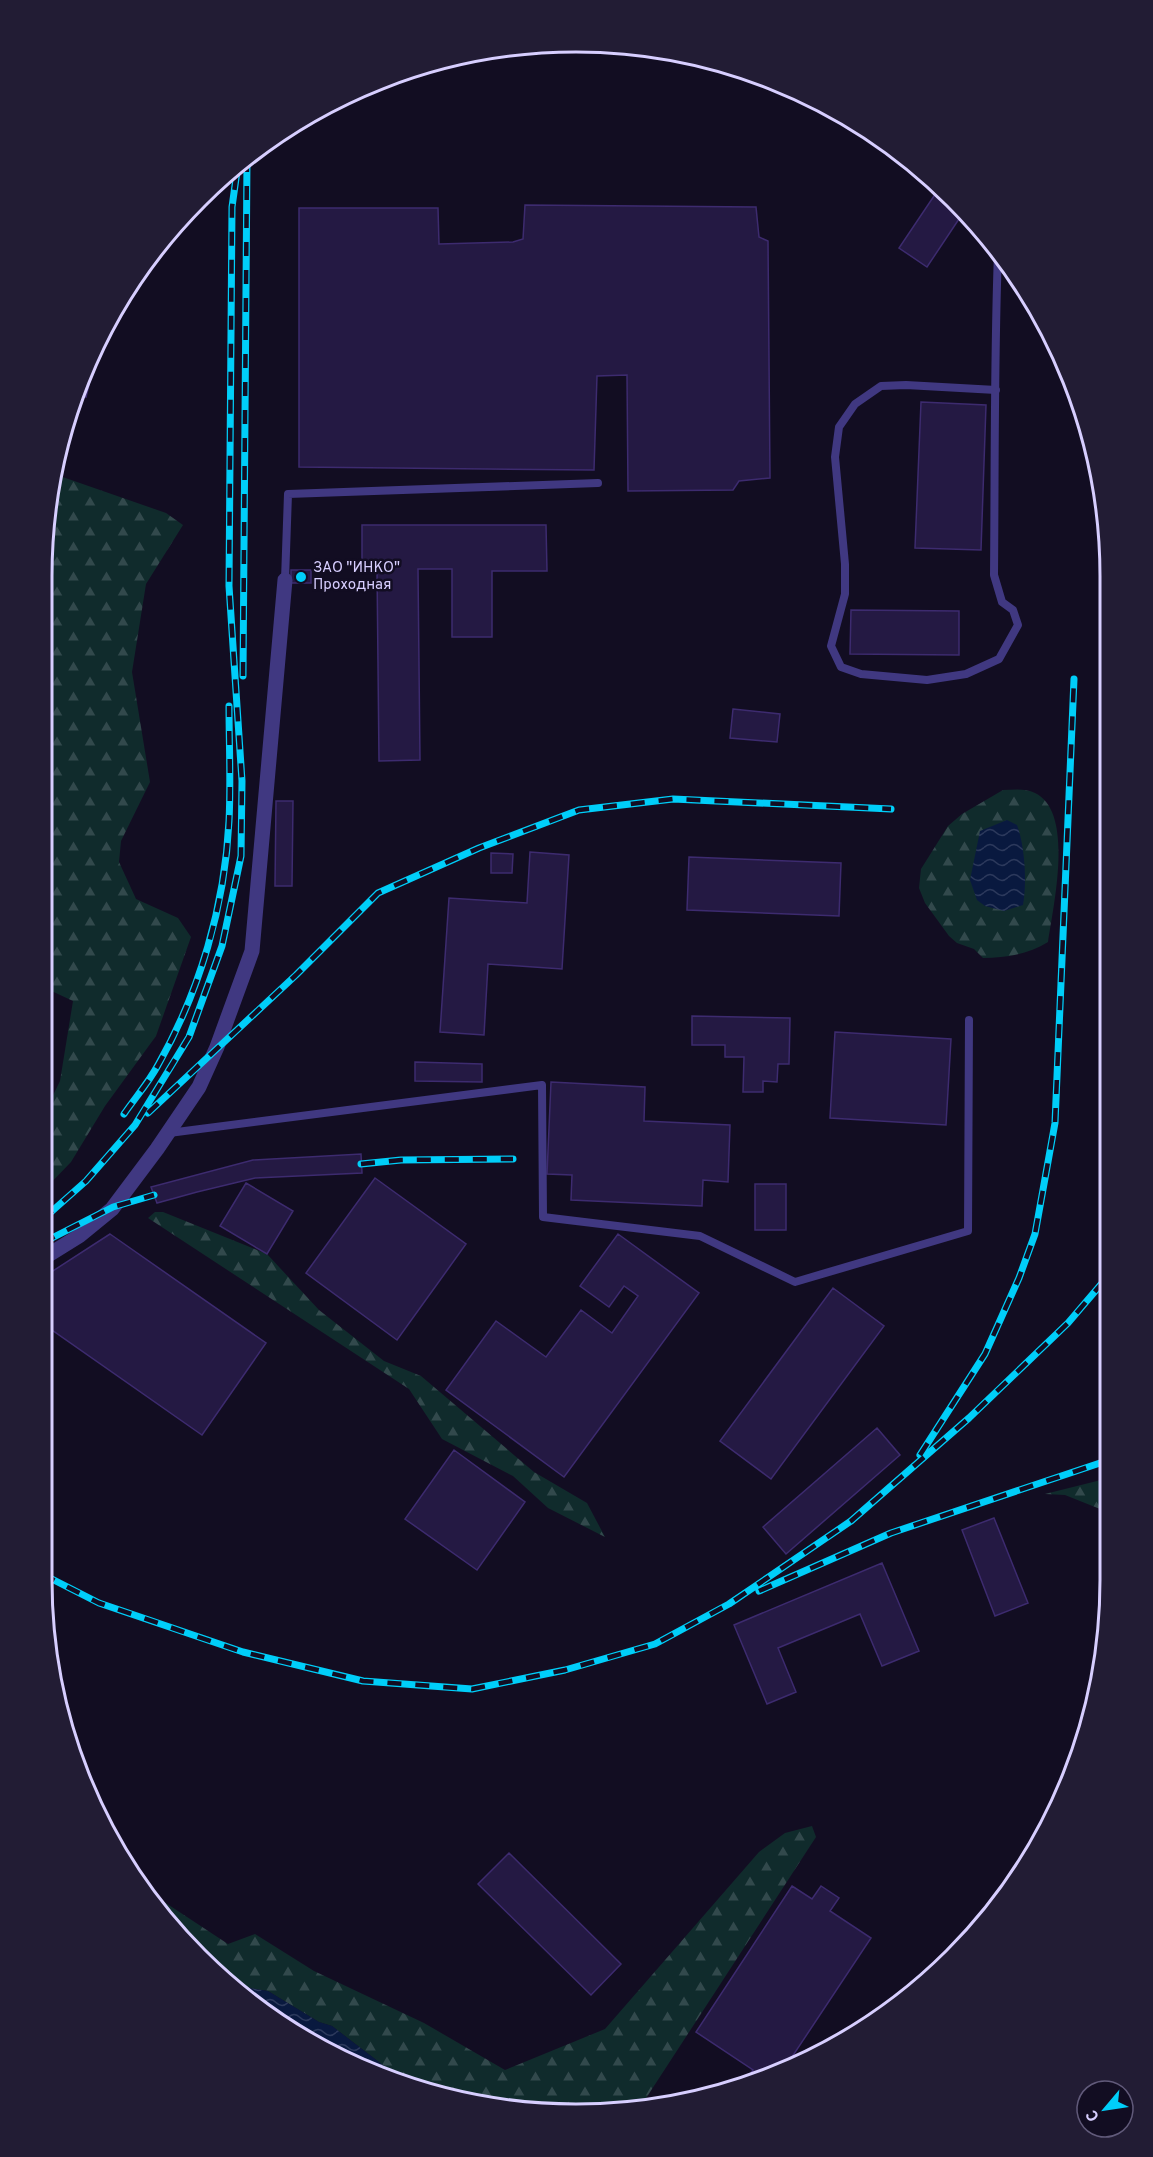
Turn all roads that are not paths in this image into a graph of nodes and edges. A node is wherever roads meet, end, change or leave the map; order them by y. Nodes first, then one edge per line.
1 (998, 266) edge
2 (996, 390) junction
3 (598, 483) dead end
4 (285, 580) joint
5 (969, 1020) dead end
6 (168, 1133) junction
7 (52, 1253) edge

1 - 2 lane
2 - 2 lane
3 - 4 lane
4 - 6 street
5 - 6 lane
6 - 7 street

